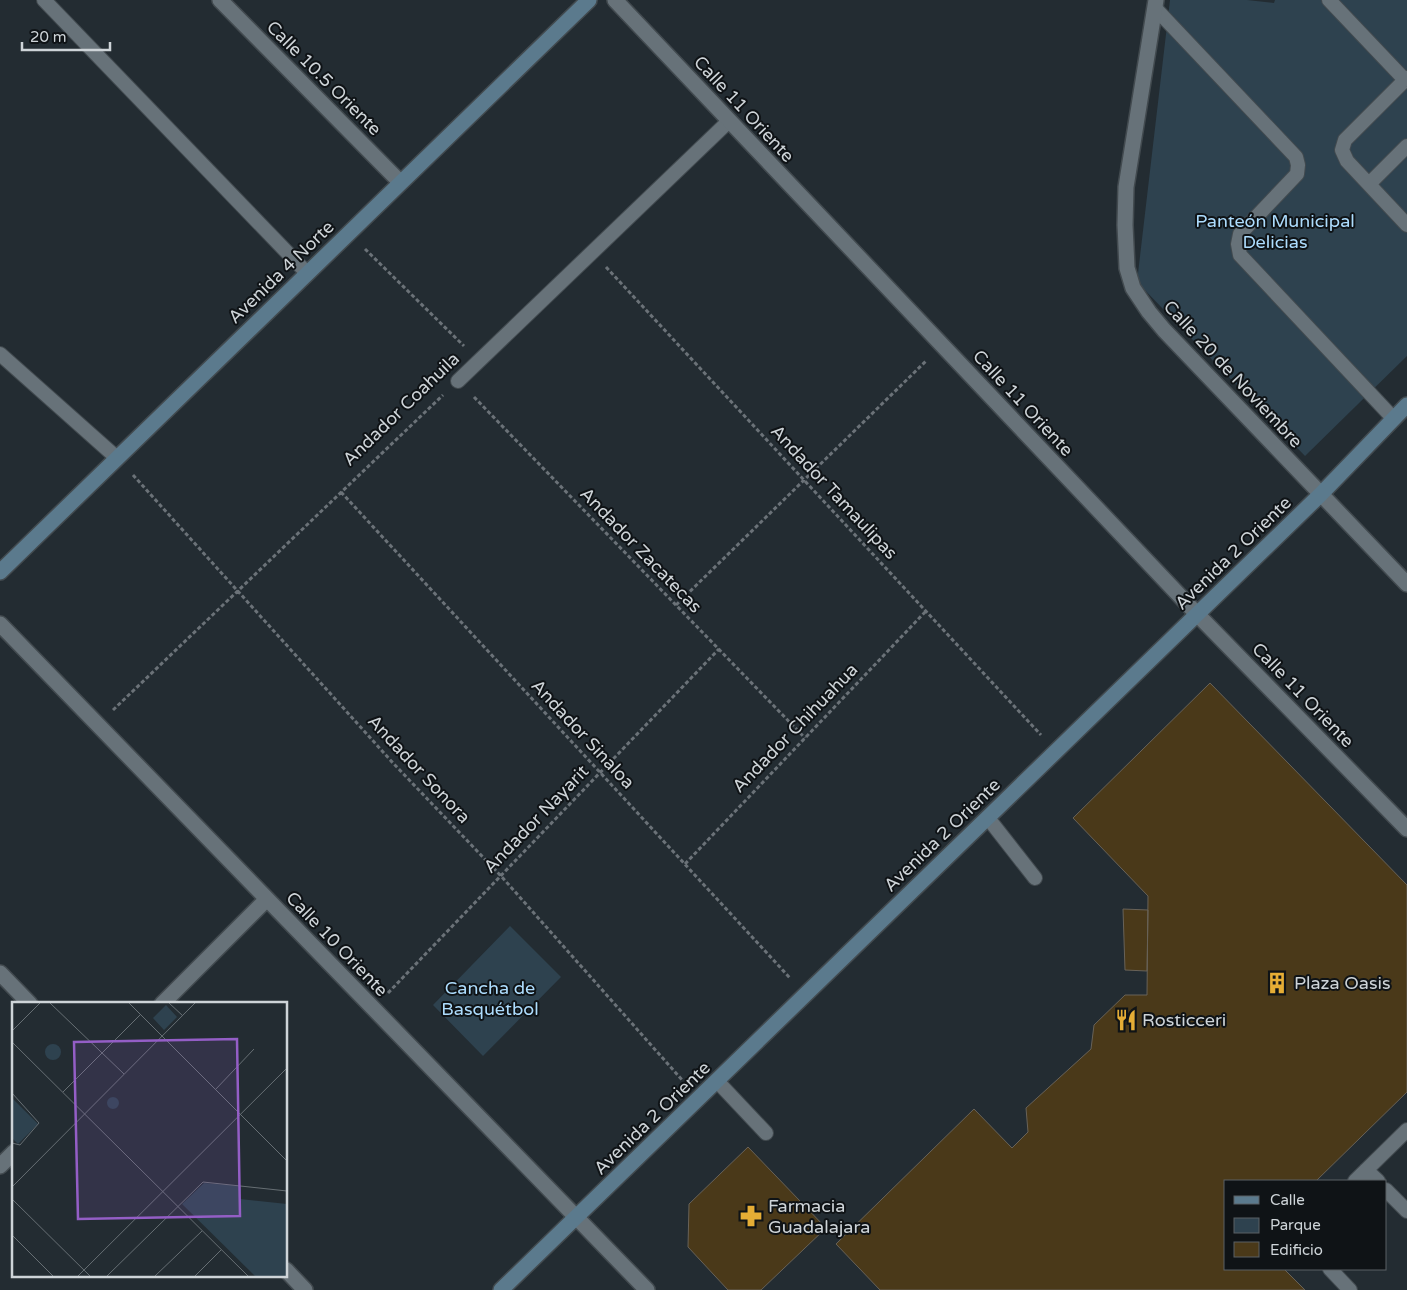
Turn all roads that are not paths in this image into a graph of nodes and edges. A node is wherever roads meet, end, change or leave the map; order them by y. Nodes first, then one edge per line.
1 (44, 0) edge
2 (220, 0) edge
3 (588, 0) edge
4 (615, 0) edge
5 (1329, 0) edge
6 (1156, 4) edge
7 (1406, 79) edge
8 (729, 121) junction
9 (1407, 146) edge
10 (400, 182) junction
11 (1368, 184) junction
12 (1407, 225) edge
13 (307, 273) junction
14 (0, 354) edge
15 (458, 381) road end
16 (1407, 405) edge
17 (1393, 418) junction
18 (117, 458) junction
19 (1320, 494) junction
20 (0, 572) edge
21 (1407, 584) edge
22 (1197, 614) junction
23 (0, 624) edge
24 (988, 818) junction
25 (1407, 829) edge
26 (1035, 878) dead end
27 (267, 899) junction
28 (0, 973) edge
29 (28, 1002) edge
30 (164, 1002) edge
31 (718, 1081) junction
32 (1407, 1130) edge
33 (766, 1133) dead end
34 (12, 1154) edge
35 (0, 1166) edge
36 (1366, 1170) junction
37 (1356, 1180) edge
38 (1377, 1180) edge
39 (1387, 1191) edge
40 (1407, 1211) edge
41 (577, 1218) junction
42 (1331, 1270) edge
43 (288, 1272) edge
44 (305, 1290) edge
45 (501, 1290) edge
46 (647, 1290) edge
47 (1350, 1290) edge

1 - 13 lane
2 - 10 street, Calle 10.5 Oriente
3 - 10 street, Avenida 4 Norte
4 - 8 street, Calle 11 Oriente
5 - 7 lane
6 - 17 lane
6 - 19 street, Calle 20 de Noviembre
7 - 11 lane
8 - 15 lane, Andador Coahuila
8 - 22 street, Calle 11 Oriente
9 - 11 lane
10 - 13 street, Avenida 4 Norte
11 - 12 lane
13 - 18 street, Avenida 4 Norte
14 - 18 lane
16 - 17 street, Avenida 2 Oriente
17 - 19 street, Avenida 2 Oriente
18 - 20 street, Avenida 4 Norte
19 - 21 street, Calle 20 de Noviembre
19 - 22 street, Avenida 2 Oriente
22 - 24 street, Avenida 2 Oriente
22 - 25 street, Calle 11 Oriente
23 - 27 street, Calle 10 Oriente
24 - 26 lane
24 - 31 street, Avenida 2 Oriente
27 - 30 street
27 - 41 street, Calle 10 Oriente
28 - 29 street
31 - 33 lane
31 - 41 street, Avenida 2 Oriente
32 - 36 lane
34 - 35 street
36 - 37 lane
36 - 38 lane
39 - 40 lane
41 - 45 street, Avenida 2 Oriente
41 - 46 street, Calle 10 Oriente
42 - 47 lane
43 - 44 street

